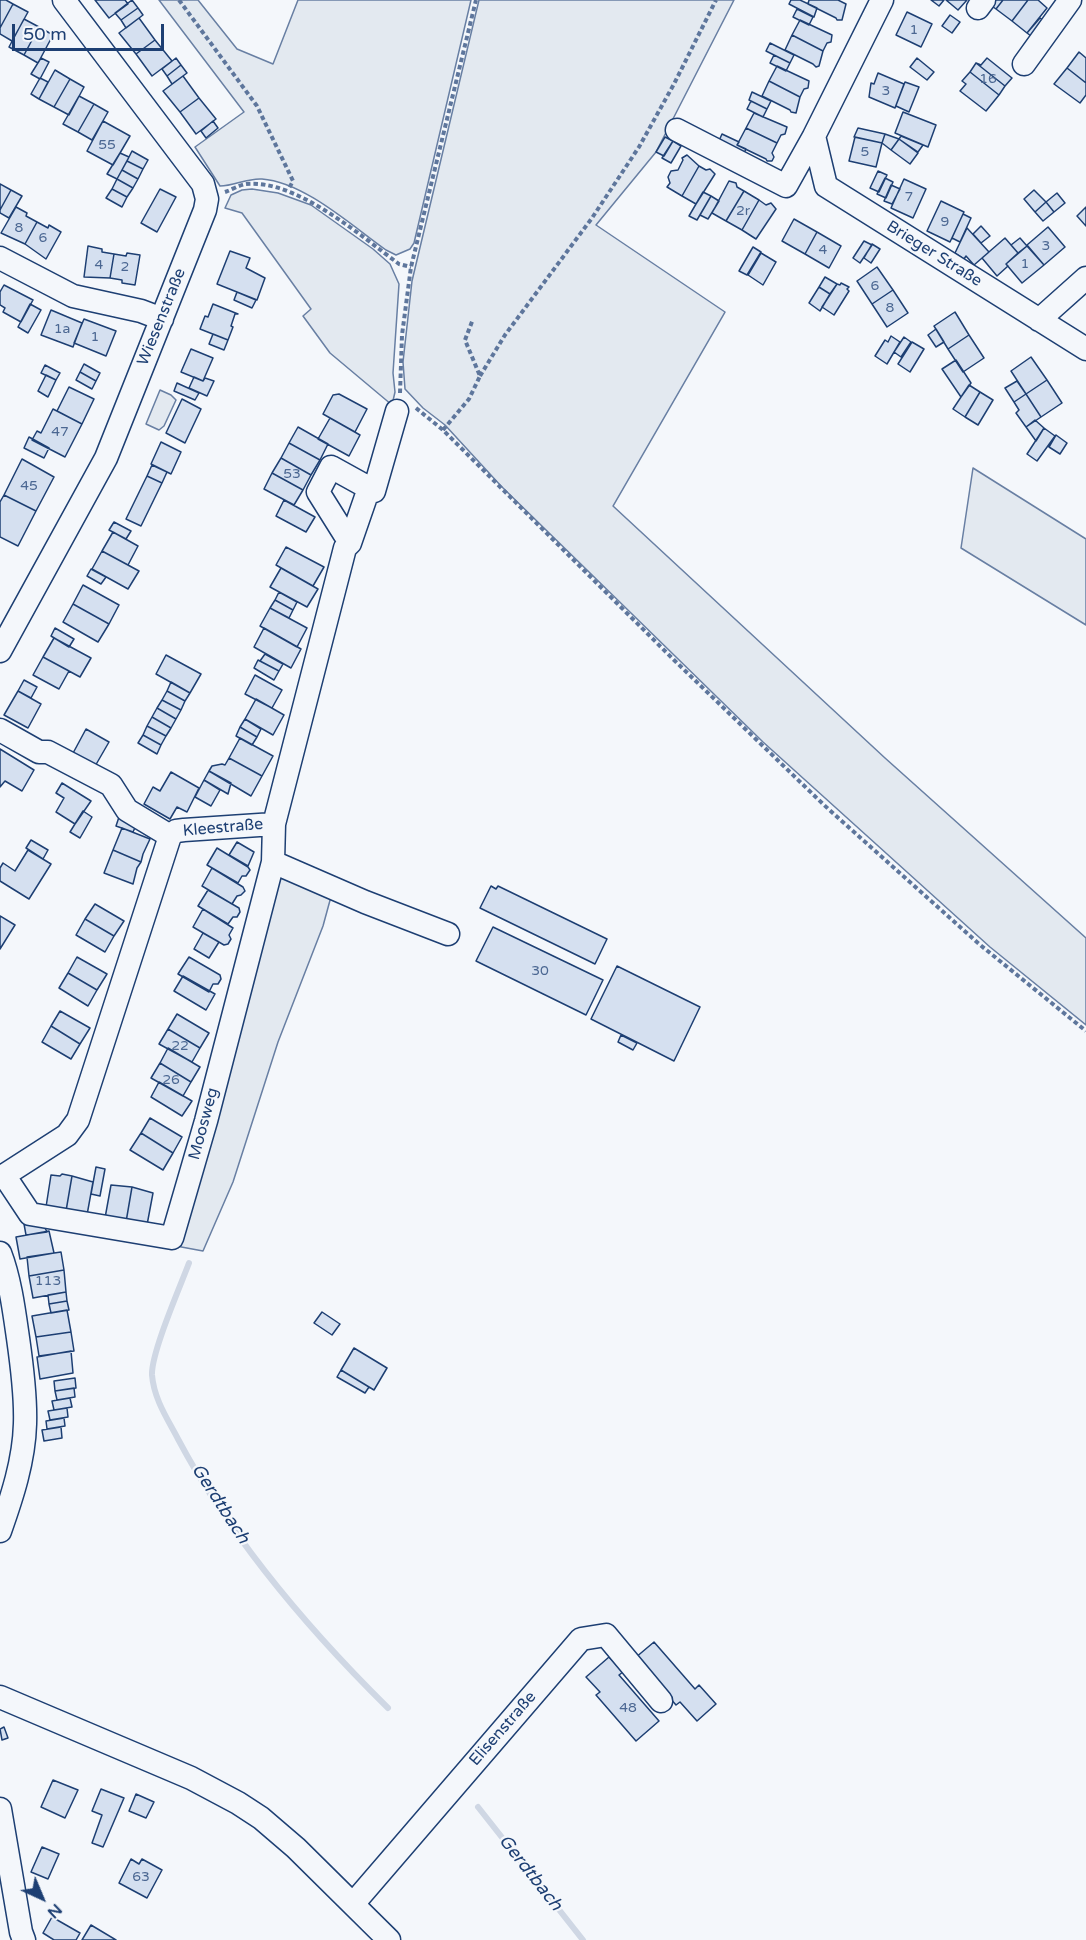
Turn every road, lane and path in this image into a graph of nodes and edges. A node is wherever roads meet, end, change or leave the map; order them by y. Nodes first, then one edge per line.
1 (64, 0) edge
2 (179, 0) edge
3 (476, 0) edge
4 (716, 0) edge
5 (882, 0) edge
6 (1069, 0) edge
7 (1024, 64) dead end
8 (677, 130) dead end
9 (814, 136) junction
10 (288, 190) junction
11 (207, 199) junction
12 (0, 258) edge
13 (411, 267) junction
14 (1086, 278) edge
15 (162, 319) junction
16 (473, 319) dead end
17 (1040, 320) junction
18 (1086, 349) edge
19 (480, 376) junction
20 (398, 405) junction
21 (443, 430) junction
22 (369, 488) junction
23 (350, 543) junction
24 (0, 651) edge
25 (0, 730) edge
26 (274, 824) junction
27 (170, 836) junction
28 (273, 862) junction
29 (448, 934) dead end
30 (1086, 1031) edge
31 (2, 1177) edge
32 (0, 1252) edge
33 (0, 1531) edge
34 (0, 1697) edge
35 (661, 1701) dead end
36 (0, 1809) edge
37 (353, 1904) junction
38 (24, 1940) edge
39 (389, 1940) edge

1 - 11 street
2 - 10 path
3 - 13 path
4 - 19 path
5 - 9 street
6 - 7 street
8 - 9 street
9 - 17 street, Brieger Straße
10 - 11 path
10 - 13 path
11 - 15 street, Wiesenstraße
12 - 15 street
13 - 20 path
14 - 17 street
15 - 24 street, Wiesenstraße
16 - 19 path
17 - 18 street, Brieger Straße
19 - 21 path
20 - 21 path
20 - 22 street, Kleestraße
21 - 30 path
22 - 23 street, Kleestraße
22 - 23 street
23 - 26 street, Kleestraße
25 - 27 street
26 - 27 street, Kleestraße
26 - 28 street, Moosweg
27 - 31 street, Kleestraße
28 - 29 street
28 - 31 street, Moosweg
32 - 33 street
34 - 37 street
35 - 37 street, Elisenstraße
36 - 38 street
37 - 39 street

